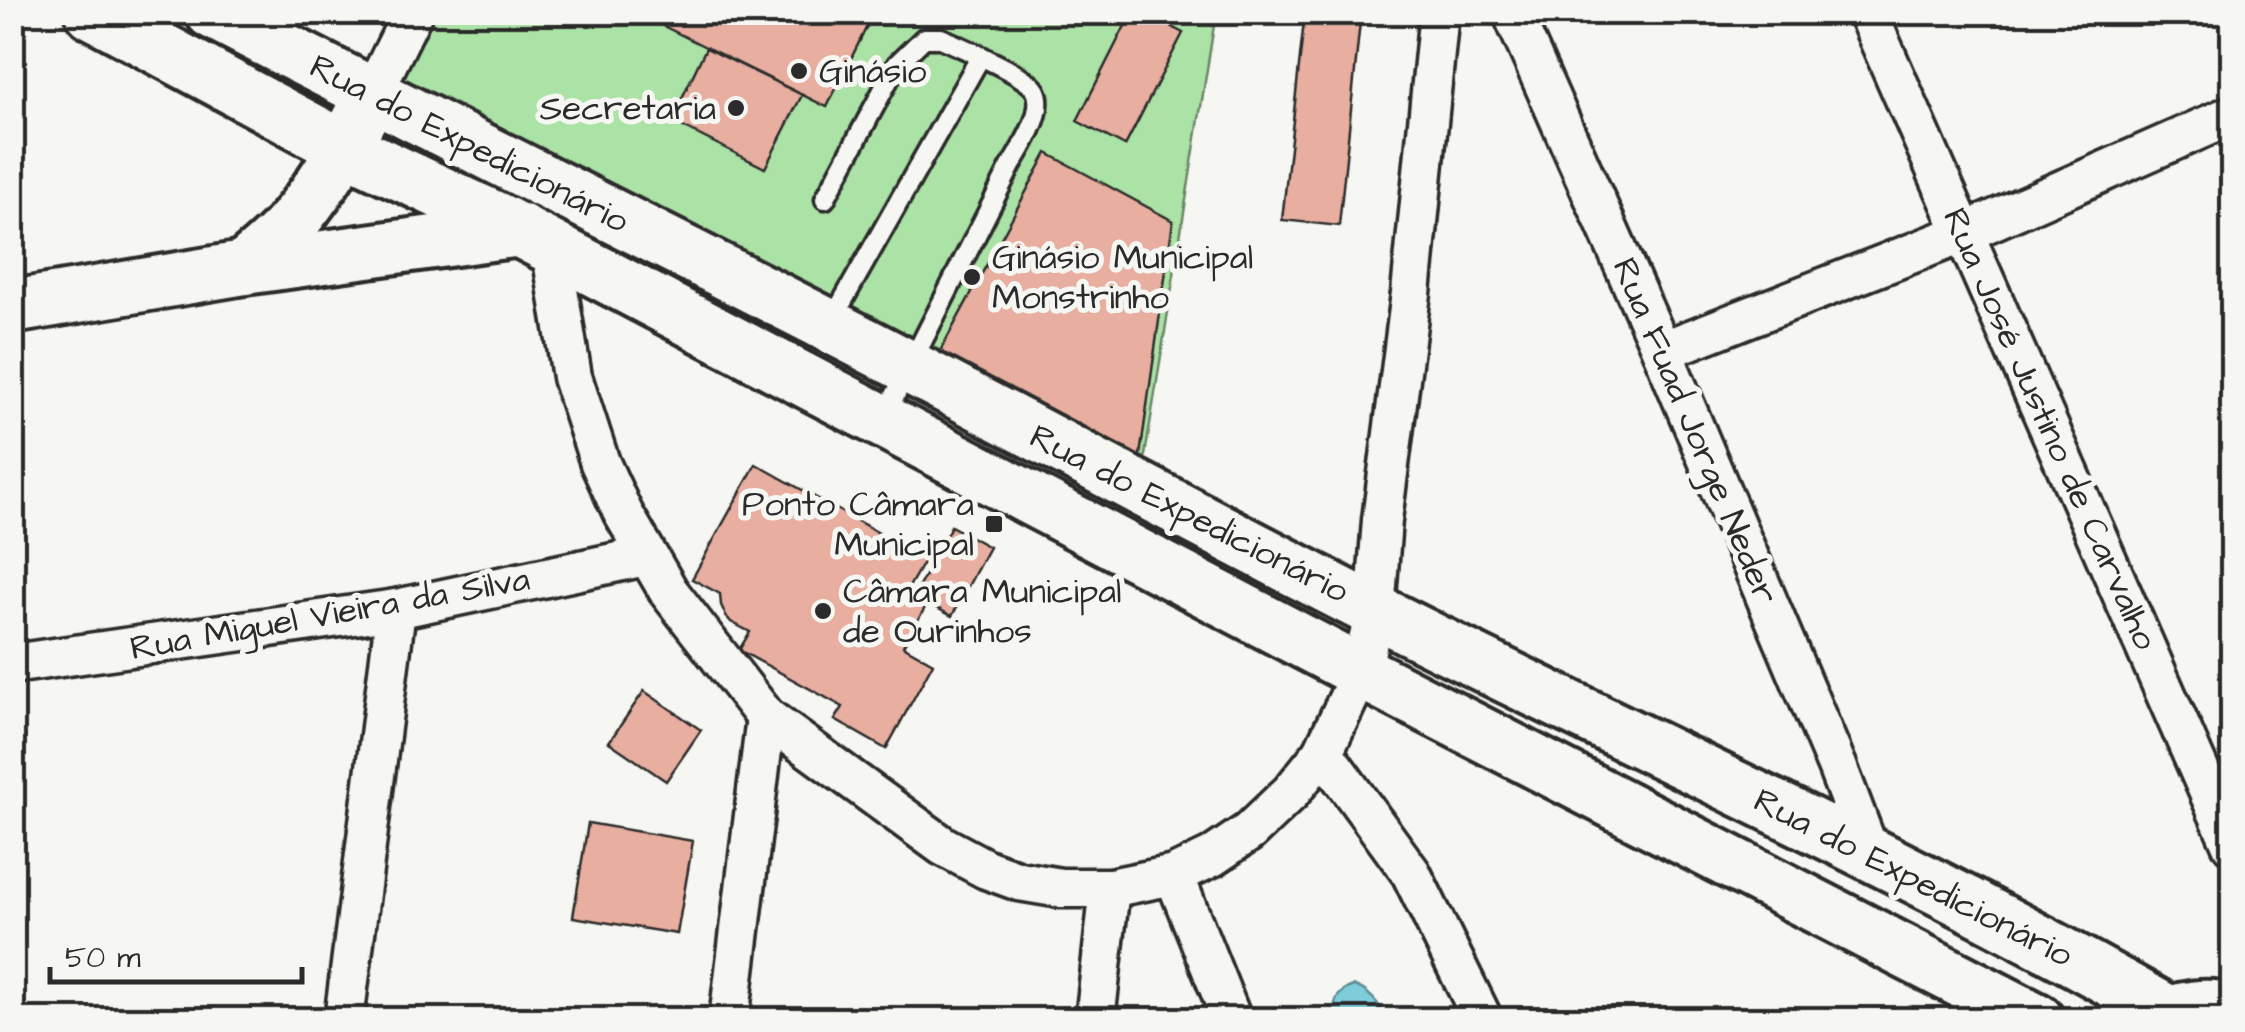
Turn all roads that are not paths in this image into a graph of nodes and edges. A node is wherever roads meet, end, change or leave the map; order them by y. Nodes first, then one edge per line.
1 (92, 12) edge
2 (413, 12) edge
3 (1439, 12) edge
4 (1512, 12) edge
5 (1867, 12) edge
6 (239, 19) edge
7 (981, 56) junction
8 (372, 95) junction
9 (2232, 116) edge
10 (345, 148) junction
11 (825, 199) dead end
12 (1964, 233) junction
13 (536, 238) junction
14 (244, 268) junction
15 (12, 307) edge
16 (828, 326) junction
17 (1662, 351) junction
18 (910, 367) junction
19 (882, 419) junction
20 (1068, 452) junction
21 (1043, 504) junction
22 (646, 556) junction
23 (396, 609) junction
24 (1375, 611) junction
25 (12, 664) edge
26 (1361, 672) junction
27 (766, 717) junction
28 (1323, 752) junction
29 (1770, 804) junction
30 (2232, 845) edge
31 (1870, 853) junction
32 (1740, 868) junction
33 (1174, 875) junction
34 (1110, 888) junction
35 (2197, 1007) edge
36 (344, 1020) edge
37 (729, 1020) edge
38 (1095, 1020) edge
39 (1232, 1020) edge
40 (1483, 1020) edge
41 (2037, 1020) edge

1 - 10 main road, Rua do Expedicionário
2 - 8 street
3 - 24 street
4 - 17 street, Rua Fuad Jorge Neder
5 - 12 street, Rua José Justino de Carvalho
6 - 8 main road, Rua do Expedicionário
7 - 11 lane
7 - 16 lane
7 - 18 lane
8 - 10 main road
8 - 16 main road, Rua do Expedicionário
9 - 12 street
10 - 13 main road, Rua do Expedicionário
10 - 14 main road
12 - 17 street
12 - 30 street, Rua José Justino de Carvalho
13 - 14 main road
13 - 19 main road, Rua do Expedicionário
13 - 22 street
14 - 15 main road
16 - 18 main road, Rua do Expedicionário
17 - 31 street, Rua Fuad Jorge Neder
18 - 19 lane
18 - 20 main road, Rua do Expedicionário
19 - 21 main road, Rua do Expedicionário
20 - 21 main road
20 - 24 main road, Rua do Expedicionário
21 - 26 main road, Rua do Expedicionário
22 - 23 street, Rua Miguel Vieira da Silva
22 - 27 street
23 - 25 street, Rua Miguel Vieira da Silva
23 - 36 street
24 - 26 street
24 - 29 main road, Rua do Expedicionário
26 - 28 street
26 - 32 main road, Rua do Expedicionário
27 - 34 street
27 - 37 street
28 - 33 street
28 - 40 street
29 - 31 main road, Rua do Expedicionário
29 - 32 main road
31 - 35 main road, Rua do Expedicionário
32 - 41 main road, Rua do Expedicionário
33 - 34 street
33 - 39 street
34 - 38 street

